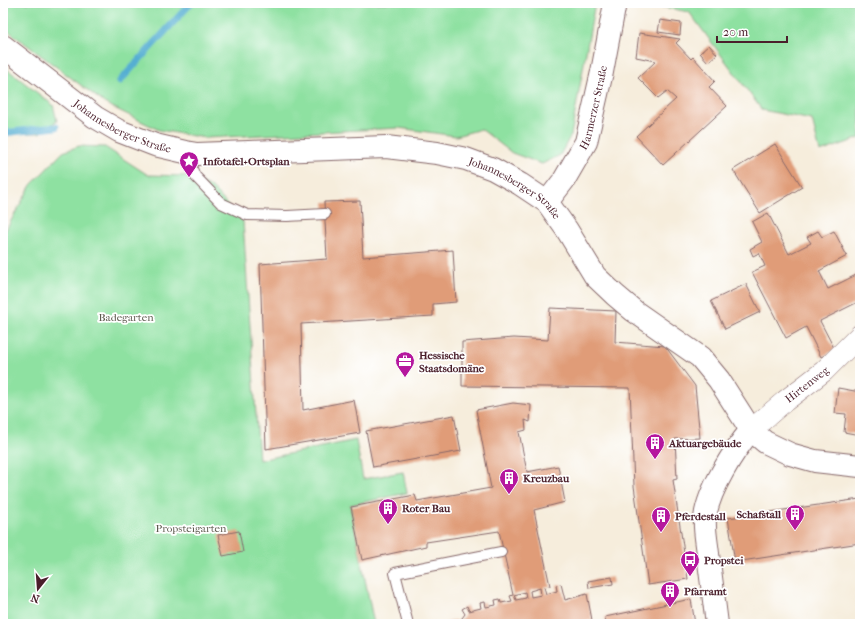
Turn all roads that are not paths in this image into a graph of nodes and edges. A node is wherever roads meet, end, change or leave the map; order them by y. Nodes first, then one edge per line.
1 (615, 3) edge
2 (3, 46) edge
3 (185, 152) junction
4 (547, 202) junction
5 (325, 214) dead end
6 (860, 335) edge
7 (751, 430) junction
8 (860, 466) edge
9 (500, 552) dead end
10 (408, 624) edge
11 (716, 624) edge

1 - 4 street, Harmerzer Straße
2 - 3 street, Johannesberger Straße
3 - 4 street, Johannesberger Straße
3 - 5 lane
4 - 7 street, Johannesberger Straße
6 - 7 street, Hirtenweg
7 - 8 street, Johannesberger Straße
7 - 11 street
9 - 10 lane

